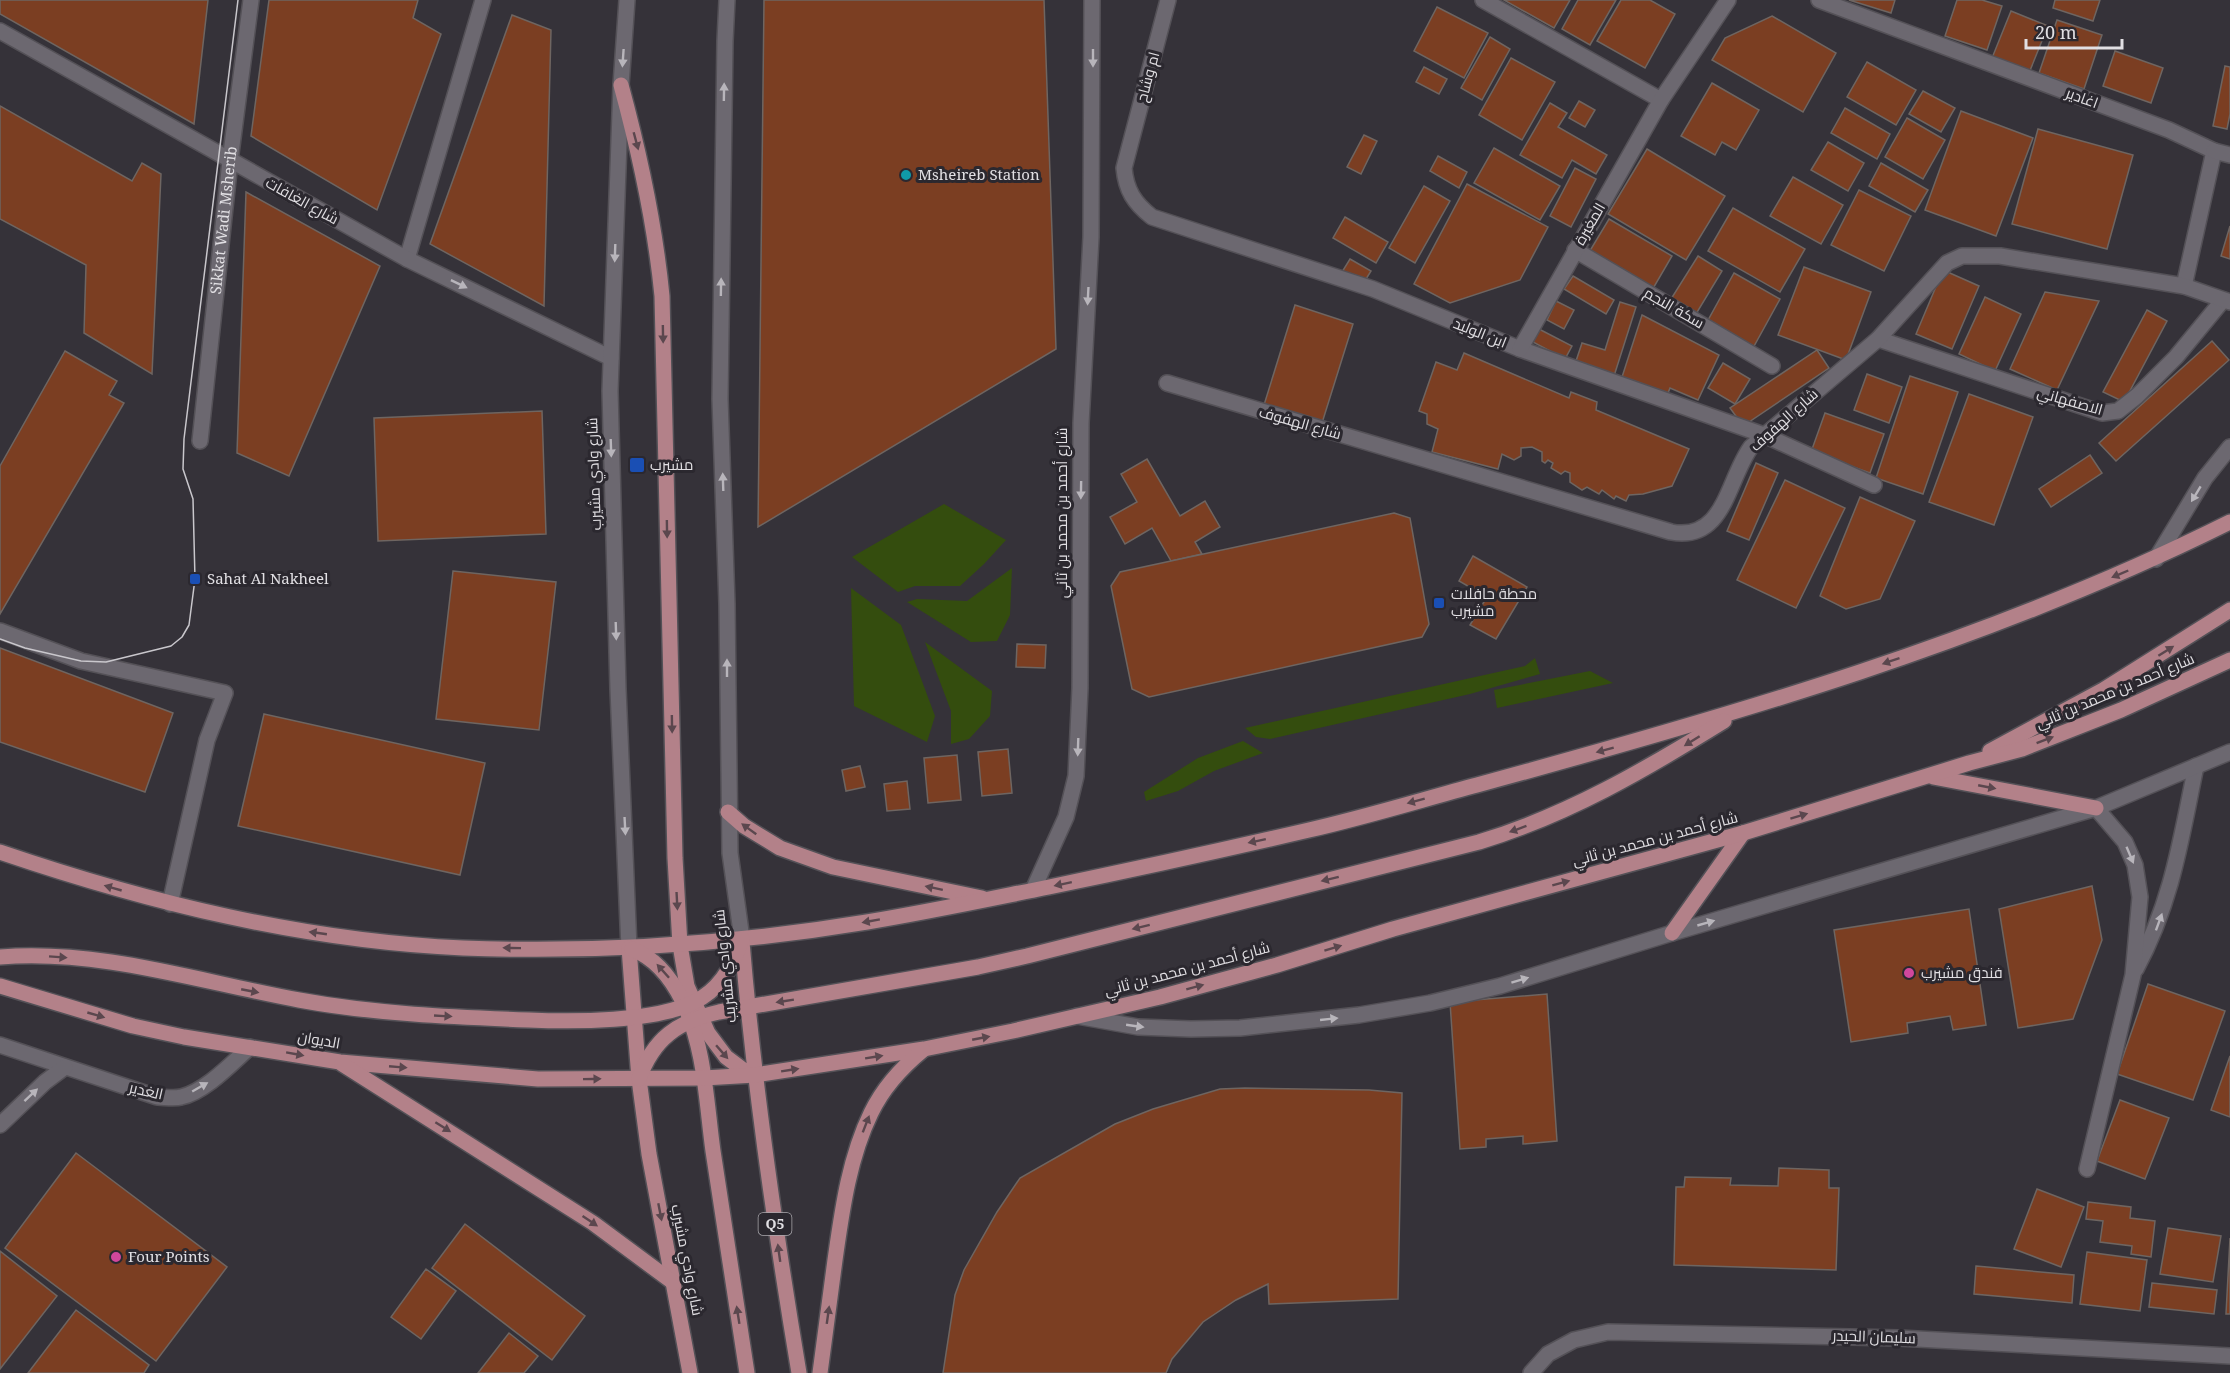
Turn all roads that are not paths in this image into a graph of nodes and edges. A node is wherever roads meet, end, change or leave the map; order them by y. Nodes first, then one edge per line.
1 (250, 0) edge
2 (483, 0) edge
3 (627, 0) edge
4 (728, 0) edge
5 (1092, 0) edge
6 (1168, 0) edge
7 (1483, 0) edge
8 (1728, 0) edge
9 (1819, 0) edge
10 (0, 31) edge
11 (621, 85) junction
12 (1661, 100) junction
13 (2214, 151) junction
14 (1127, 153) joint
15 (2230, 155) edge
16 (230, 161) junction
17 (1575, 250) junction
18 (407, 259) junction
19 (2184, 286) junction
20 (2226, 301) edge
21 (1878, 339) junction
22 (1520, 349) junction
23 (611, 358) junction
24 (1772, 366) dead end
25 (1167, 383) dead end
26 (1764, 435) junction
27 (200, 441) dead end
28 (2230, 447) edge
29 (1874, 485) dead end
30 (2230, 522) edge
31 (2156, 559) junction
32 (2230, 610) edge
33 (0, 631) edge
34 (2230, 660) edge
35 (1741, 710) junction
36 (2230, 752) edge
37 (1969, 763) junction
38 (2196, 766) junction
39 (1930, 776) junction
40 (2096, 808) junction
41 (728, 812) junction
42 (1743, 833) junction
43 (0, 852) edge
44 (1033, 890) junction
45 (991, 900) junction
46 (170, 904) junction
47 (1672, 933) junction
48 (742, 939) junction
49 (680, 945) junction
50 (629, 948) junction
51 (0, 957) edge
52 (2133, 975) junction
53 (0, 986) edge
54 (748, 1007) junction
55 (692, 1011) junction
56 (1077, 1016) junction
57 (633, 1017) junction
58 (0, 1045) edge
59 (250, 1047) junction
60 (924, 1049) junction
61 (340, 1062) junction
62 (65, 1067) junction
63 (755, 1075) junction
64 (704, 1078) junction
65 (639, 1079) junction
66 (0, 1125) edge
67 (2087, 1169) dead end
68 (674, 1283) junction
69 (2230, 1356) edge
70 (690, 1373) edge
71 (747, 1373) edge
72 (800, 1373) edge
73 (820, 1373) edge
74 (1531, 1373) edge

1 - 16 street, Sikkat Wadi Msherib
2 - 18 street
3 -> 11 street, شارع وادي مشيرب
41 -> 4 street, Q5
5 -> 44 street, شارع أحمد بن محمد بن ثاني
6 - 14 street, ام وشاح
7 - 12 street
8 - 12 street, المغيرة
9 - 13 street, اغادير
10 - 16 street, شارع الغافات
11 -> 23 street, شارع وادي مشيرب
11 -> 49 main road
12 - 17 street, المغيرة
13 - 15 street, اغادير
13 - 19 street
14 - 22 street, ابن الوليد
16 - 18 street, شارع الغافات
16 - 27 street, Sikkat Wadi Msherib
17 - 22 street, المغيرة
17 - 24 street, سكة النجم
18 -> 23 street, شارع الغافات
19 - 20 street, شارع الهفوف
19 - 21 street, شارع الهفوف
20 - 21 street, الاصفهاني
21 - 26 street, شارع الهفوف
22 - 26 street, ابن الوليد
23 -> 50 street, شارع وادي مشيرب
25 - 26 street, شارع الهفوف
26 - 29 street, ابن الوليد
28 -> 31 street
30 - 31 main road
31 -> 35 main road
37 -> 32 main road
33 - 46 street
37 -> 34 main road, شارع أحمد بن محمد بن ثاني
35 -> 44 main road
35 -> 54 main road
36 - 38 street, شارع أحمد بن محمد بن ثاني
37 - 39 main road, شارع أحمد بن محمد بن ثاني
38 - 40 street, شارع أحمد بن محمد بن ثاني
52 -> 38 street
39 -> 40 main road
42 -> 39 main road, شارع أحمد بن محمد بن ثاني
47 -> 40 street, شارع أحمد بن محمد بن ثاني
40 -> 52 street
45 -> 41 main road
41 - 48 street, شارع وادي مشريب / Q5
42 - 47 main road
56 -> 42 main road, شارع أحمد بن محمد بن ثاني
46 -> 43 main road
44 - 45 main road
45 -> 48 main road
50 -> 46 main road
56 -> 47 street, شارع أحمد بن محمد بن ثاني
48 - 49 main road
48 - 54 main road, شارع وادي مشريب / Q5
48 - 55 main road
49 - 50 main road
49 - 55 main road
55 -> 50 main road
50 - 57 main road
51 -> 57 main road
52 - 67 street
53 -> 59 main road, الديوان
54 - 55 main road
54 - 63 main road, شارع وادي مشريب / Q5
55 - 57 main road
55 -> 63 main road
55 - 64 main road
55 - 65 main road
60 -> 56 main road, شارع أحمد بن محمد بن ثاني
57 - 65 main road
58 - 62 street, الغدير
59 -> 61 main road, الديوان
62 -> 59 street, الغدير
63 -> 60 main road, شارع أحمد بن محمد بن ثاني
73 -> 60 main road
61 -> 65 main road, الديوان
61 -> 68 main road
66 -> 62 street
63 - 64 main road, شارع أحمد بن محمد بن ثاني
72 -> 63 main road, Q5
64 - 65 main road, شارع أحمد بن محمد بن ثاني
71 -> 64 main road
65 -> 68 main road, شارع وادي مشيرب
68 - 70 main road, شارع وادي مشيرب
69 - 74 street, سليمان الحيدر

